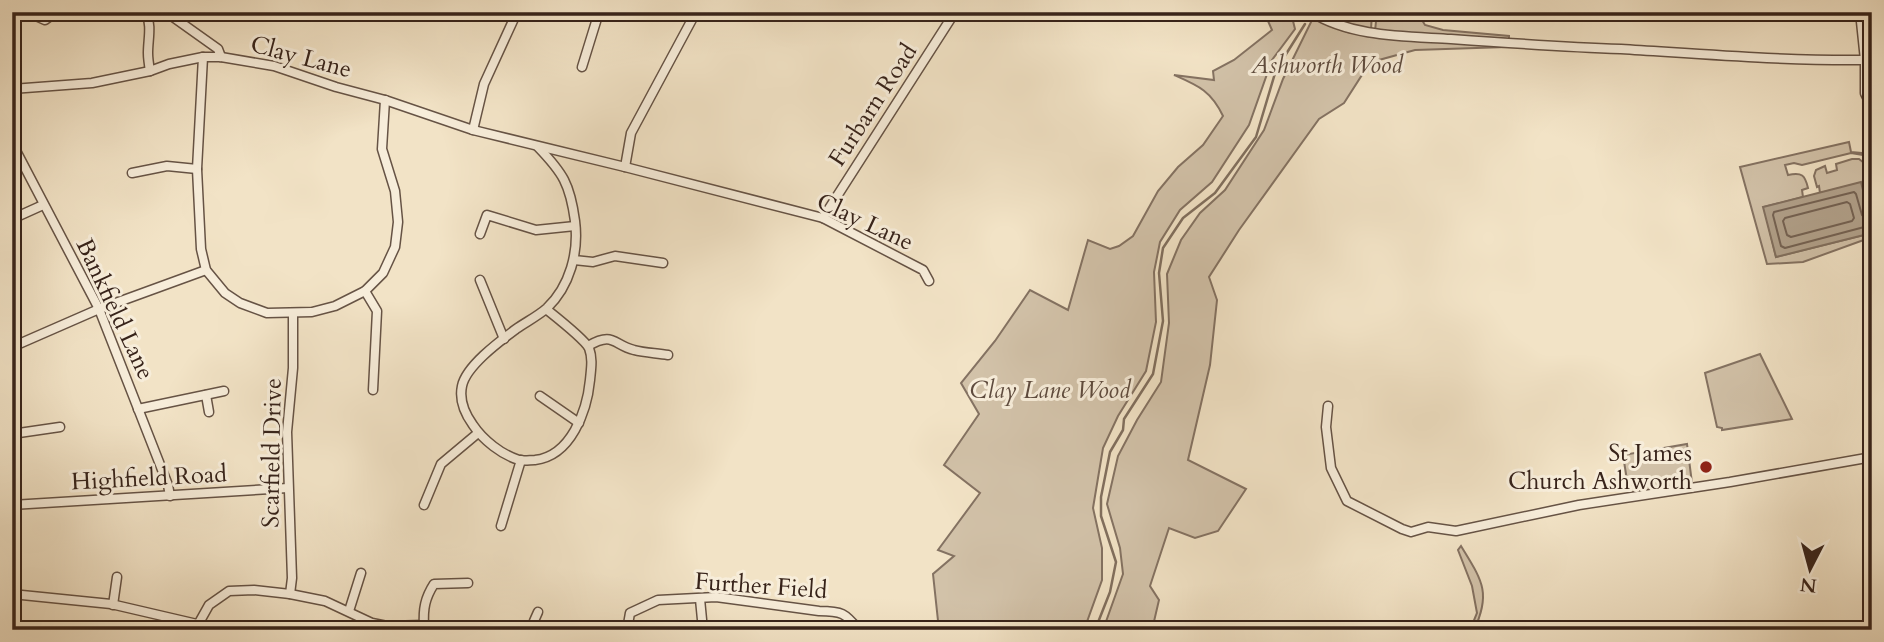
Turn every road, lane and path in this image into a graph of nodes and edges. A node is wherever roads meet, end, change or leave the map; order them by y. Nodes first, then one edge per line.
1 (27, 12) edge
2 (56, 12) edge
3 (165, 12) edge
4 (517, 12) edge
5 (599, 12) edge
6 (696, 12) edge
7 (955, 12) edge
8 (1311, 12) edge
9 (1861, 12) edge
10 (148, 16) edge
11 (203, 57) junction
12 (221, 57) junction
13 (1866, 60) junction
14 (582, 67) dead end
15 (150, 71) junction
16 (12, 89) edge
17 (385, 100) junction
18 (1872, 105) edge
19 (473, 130) junction
20 (12, 143) edge
21 (536, 145) junction
22 (575, 155) junction
23 (558, 167) junction
24 (625, 167) junction
25 (197, 169) junction
26 (132, 173) dead end
27 (43, 205) junction
28 (823, 218) junction
29 (12, 219) edge
30 (575, 226) junction
31 (480, 234) dead end
32 (575, 260) junction
33 (663, 263) dead end
34 (205, 270) junction
35 (480, 280) dead end
36 (929, 281) dead end
37 (365, 291) junction
38 (99, 309) junction
39 (546, 309) junction
40 (293, 313) junction
41 (504, 339) junction
42 (588, 346) junction
43 (12, 347) edge
44 (668, 355) dead end
45 (373, 390) dead end
46 (224, 391) dead end
47 (205, 395) junction
48 (540, 396) dead end
49 (1328, 406) dead end
50 (138, 409) junction
51 (209, 412) dead end
52 (579, 424) junction
53 (60, 427) dead end
54 (478, 433) junction
55 (12, 434) edge
56 (1872, 457) edge
57 (520, 460) junction
58 (288, 488) junction
59 (170, 496) junction
60 (12, 505) edge
61 (425, 505) dead end
62 (501, 526) dead end
63 (361, 573) dead end
64 (117, 577) dead end
65 (468, 583) dead end
66 (12, 594) edge
67 (290, 594) junction
68 (701, 599) junction
69 (113, 605) junction
70 (349, 611) junction
71 (538, 611) dead end
72 (424, 625) junction
73 (196, 627) edge
74 (466, 630) edge
75 (535, 630) edge
76 (628, 630) edge
77 (703, 630) edge
78 (859, 630) edge

1 - 2 street
3 - 10 street
3 - 12 street
4 - 19 street
5 - 14 street
6 - 24 street
7 - 28 street, Furbarn Road
8 - 13 street
9 - 13 street
10 - 15 street
11 - 12 street, Clay Lane
11 - 15 street, Clay Lane
11 - 25 street
12 - 17 street, Clay Lane
13 - 18 street
15 - 16 street, Clay Lane
17 - 19 street, Clay Lane
17 - 37 street
19 - 21 street, Clay Lane
20 - 27 street, Bankfield Lane
21 - 22 street, Clay Lane
21 - 23 street
22 - 23 street
22 - 24 street, Clay Lane
23 - 30 street
24 - 28 street, Clay Lane
25 - 26 street
25 - 34 street
27 - 29 street
27 - 38 street, Bankfield Lane
28 - 36 street, Clay Lane
30 - 31 street
30 - 32 street
32 - 33 street
32 - 39 street
34 - 38 street
34 - 40 street
35 - 41 street
37 - 40 street
37 - 45 street
38 - 43 street
38 - 50 street, Bankfield Lane
39 - 41 street
39 - 42 street
40 - 58 street, Scarfield Drive
41 - 54 street
42 - 44 street
42 - 52 street
46 - 47 street
47 - 50 street
47 - 51 street
48 - 52 street
49 - 56 street
50 - 59 street, Bankfield Lane
52 - 57 street
53 - 55 street
54 - 57 street
54 - 61 street
57 - 62 street
58 - 59 street, Highfield Road
58 - 67 street, Scarfield Drive
59 - 60 street, Highfield Road
63 - 70 street
64 - 69 street
65 - 72 street
66 - 69 street
67 - 70 street
67 - 73 street
68 - 76 street, Further Field
68 - 77 street
68 - 78 street, Further Field
69 - 73 street
70 - 72 street
71 - 75 street
72 - 74 street

